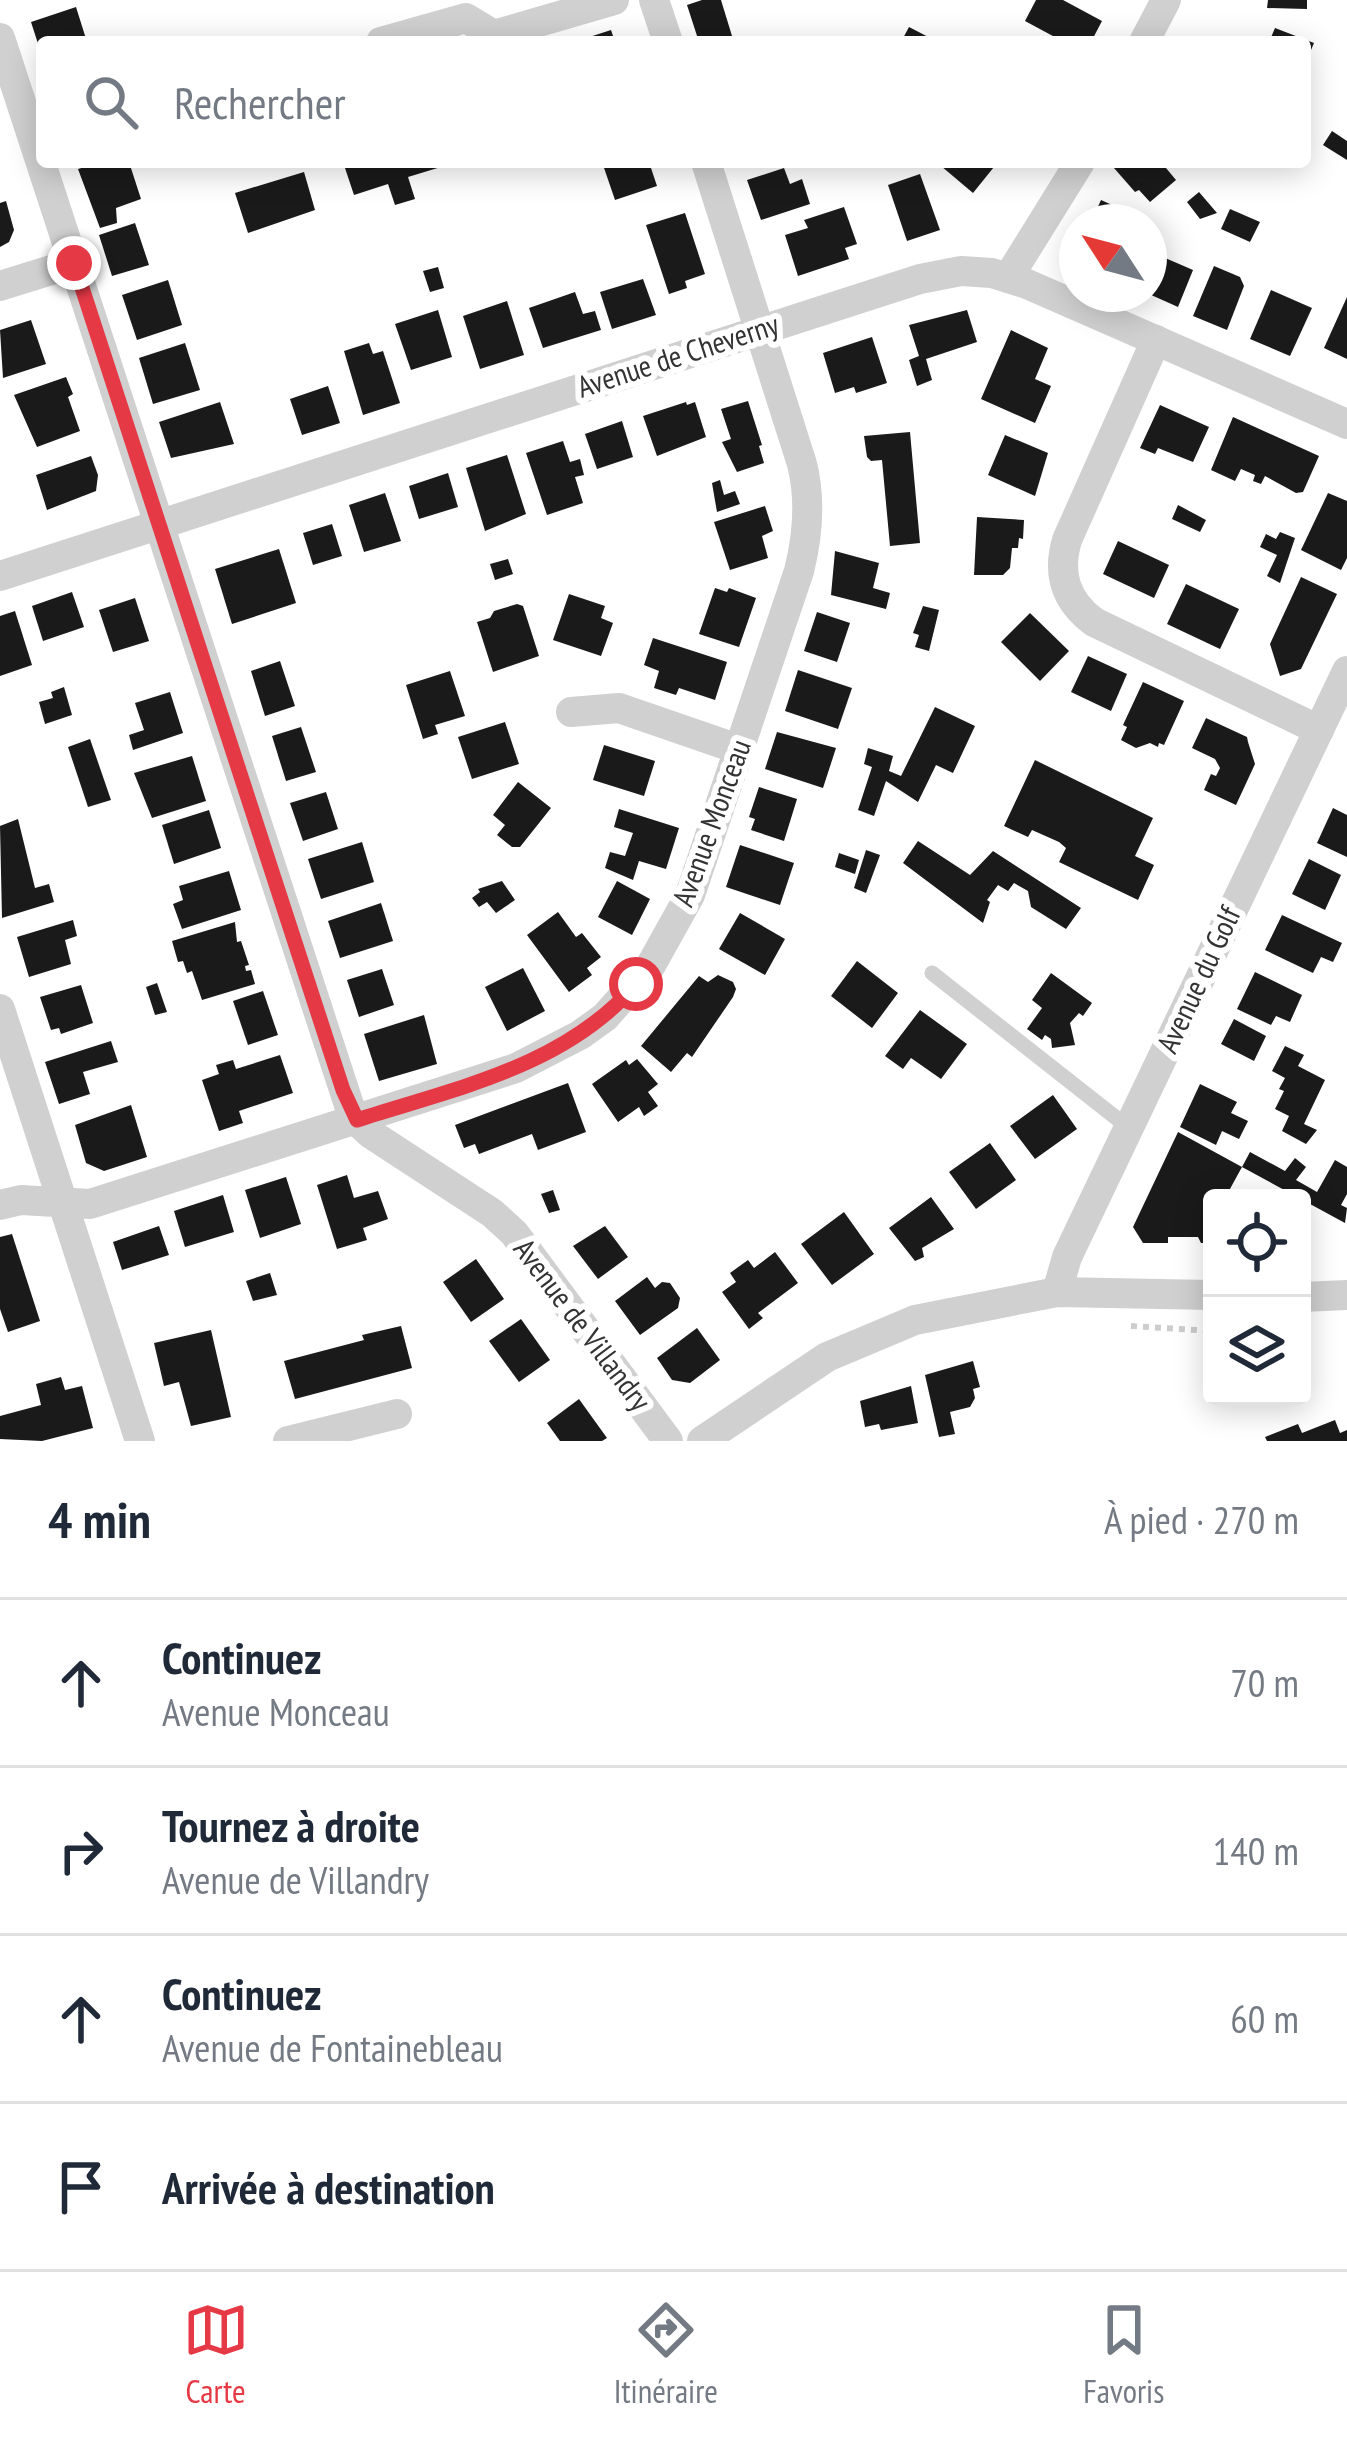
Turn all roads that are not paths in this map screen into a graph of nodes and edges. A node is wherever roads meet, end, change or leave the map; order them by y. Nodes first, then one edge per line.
1 (614, 0) edge
2 (654, 0) edge
3 (1156, 3) edge
4 (400, 36) edge
5 (490, 36) edge
6 (503, 36) edge
7 (666, 36) edge
8 (1146, 36) edge
9 (0, 38) edge
10 (36, 147) edge
11 (43, 168) edge
12 (708, 168) edge
13 (1075, 168) edge
14 (74, 263) junction
15 (1008, 278) junction
16 (0, 286) edge
17 (760, 329) junction
18 (1156, 340) junction
19 (1347, 424) edge
20 (160, 525) junction
21 (0, 576) edge
22 (1347, 670) edge
23 (571, 712) dead end
24 (1318, 730) junction
25 (739, 749) junction
26 (932, 973) dead end
27 (0, 1009) edge
28 (357, 1120) junction
29 (1129, 1128) junction
30 (62, 1202) junction
31 (0, 1205) edge
32 (1058, 1292) junction
33 (1347, 1294) edge
34 (1203, 1295) edge
35 (1311, 1296) edge
36 (397, 1414) dead end
37 (140, 1441) edge
38 (288, 1441) edge
39 (668, 1441) edge
40 (702, 1441) edge

1 - 6 street
2 - 7 street
3 - 8 street
4 - 5 street
9 - 10 street, Avenue de Villandry
11 - 14 street, Avenue de Villandry
12 - 17 street, Avenue Monceau
13 - 15 street
14 - 16 street
14 - 20 street, Avenue de Villandry
15 - 17 street, Avenue de Cheverny
15 - 18 street, Avenue de Cheverny
17 - 20 street, Avenue de Cheverny
17 - 25 street, Avenue Monceau
18 - 19 street, Avenue de Cheverny
18 - 24 street
20 - 21 street, Avenue de Cheverny
20 - 28 street, Avenue de Villandry
22 - 24 street, Avenue du Golf
23 - 25 street
24 - 29 street, Avenue du Golf
25 - 28 street, Avenue Monceau
26 - 29 lane
27 - 30 street
28 - 30 street, Avenue Monceau
28 - 39 street, Avenue de Villandry
29 - 32 street, Avenue du Golf
30 - 31 street, Avenue Monceau
30 - 37 street
32 - 34 street
32 - 40 street
33 - 35 street
36 - 38 street

